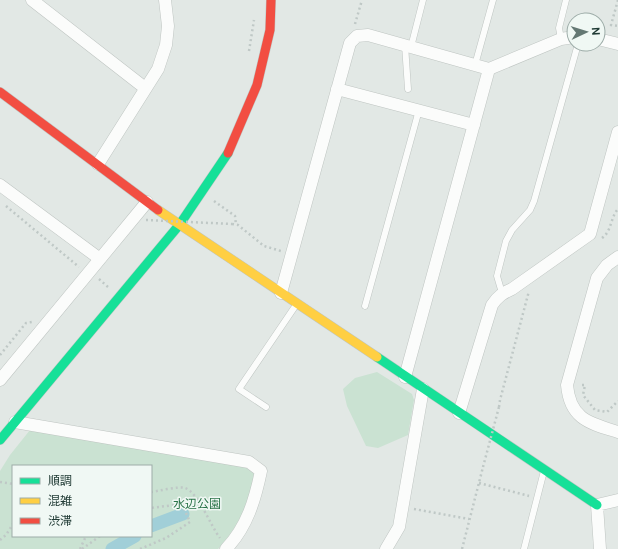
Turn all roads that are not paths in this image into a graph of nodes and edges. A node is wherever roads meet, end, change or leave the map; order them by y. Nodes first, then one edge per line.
1 (32, 0) edge
2 (165, 0) edge
3 (271, 0) edge
4 (423, 0) edge
5 (493, 0) edge
6 (566, 0) edge
7 (566, 38) edge
8 (561, 39) junction
9 (606, 41) edge
10 (618, 44) edge
11 (408, 46) junction
12 (576, 52) edge
13 (475, 65) junction
14 (489, 69) junction
15 (145, 88) junction
16 (338, 89) junction
17 (408, 89) dead end
18 (0, 92) edge
19 (418, 110) junction
20 (474, 125) junction
21 (618, 132) edge
22 (98, 164) junction
23 (0, 185) edge
24 (147, 202) junction
25 (180, 224) junction
26 (618, 257) edge
27 (100, 259) junction
28 (281, 293) junction
29 (502, 293) junction
30 (297, 303) junction
31 (365, 306) dead end
32 (405, 377) junction
33 (0, 380) edge
34 (423, 389) junction
35 (266, 407) dead end
36 (460, 413) junction
37 (15, 422) junction
38 (618, 432) edge
39 (0, 440) edge
40 (544, 470) junction
41 (618, 500) edge
42 (597, 505) junction
43 (227, 548) edge
44 (386, 549) edge
45 (524, 549) edge
46 (600, 549) edge

1 - 15 street
2 - 15 street
3 - 25 street
4 - 11 lane
5 - 13 lane
6 - 8 lane
7 - 8 street
8 - 14 street
9 - 10 street
11 - 13 street
11 - 16 street
11 - 17 lane
12 - 29 lane
13 - 14 street
14 - 20 street
15 - 22 street
16 - 19 street
16 - 28 street
18 - 22 street
19 - 20 street
19 - 31 lane
20 - 32 street
21 - 29 street
22 - 24 street
23 - 27 street
24 - 25 street
24 - 27 street
25 - 28 street
25 - 37 street
26 - 38 street
27 - 33 street
28 - 30 street
29 - 36 street
30 - 32 street
30 - 35 lane
32 - 34 street
34 - 36 street
34 - 44 street
36 - 40 street
37 - 39 street
37 - 43 street
40 - 42 street
40 - 45 lane
41 - 42 street
42 - 46 street

